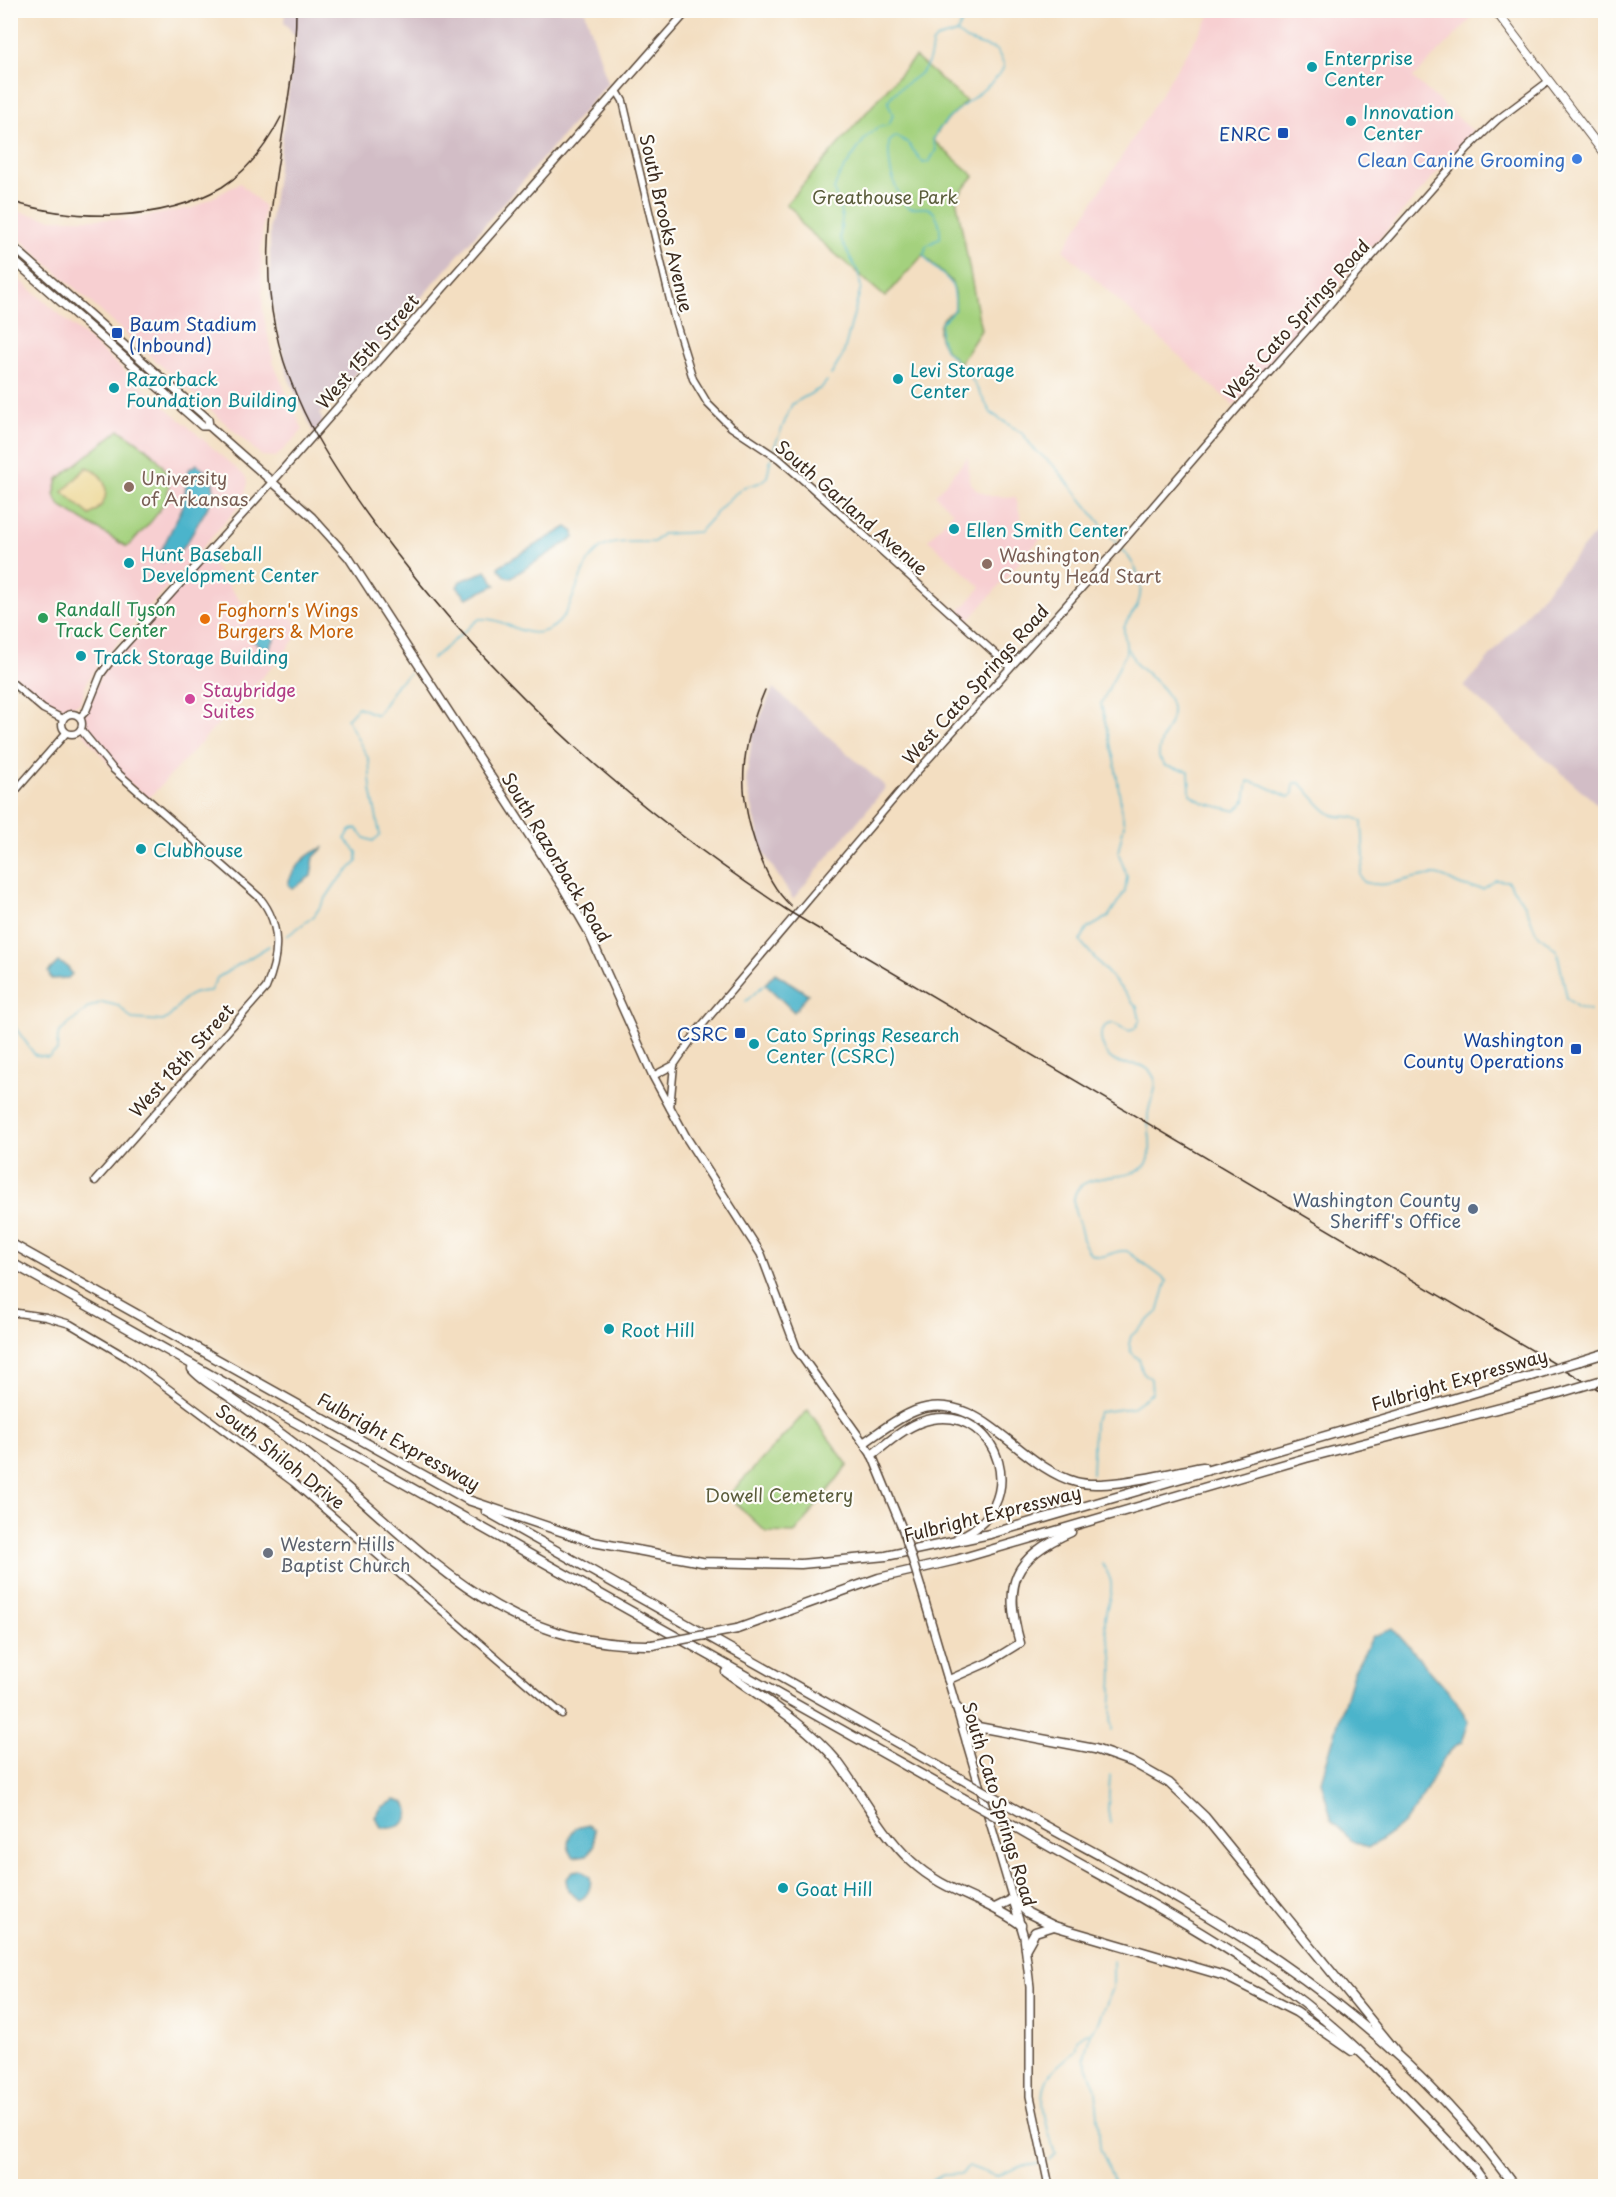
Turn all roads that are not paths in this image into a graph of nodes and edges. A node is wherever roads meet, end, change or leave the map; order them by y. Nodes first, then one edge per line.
1 (688, 10) edge
2 (1495, 10) edge
3 (1549, 81) junction
4 (617, 91) junction
5 (1605, 156) edge
6 (10, 244) edge
7 (10, 257) edge
8 (687, 362) joint
9 (209, 426) junction
10 (272, 482) junction
11 (1010, 667) junction
12 (10, 681) edge
13 (80, 717) junction
14 (63, 719) junction
15 (81, 730) junction
16 (66, 733) junction
17 (10, 797) edge
18 (674, 1065) junction
19 (653, 1076) junction
20 (670, 1108) junction
21 (95, 1181) dead end
22 (10, 1244) edge
23 (10, 1262) edge
24 (10, 1312) edge
25 (1605, 1353) edge
26 (186, 1361) junction
27 (1605, 1378) edge
28 (865, 1442) junction
29 (873, 1455) junction
30 (1245, 1459) junction
31 (468, 1500) junction
32 (1103, 1518) junction
33 (934, 1548) junction
34 (1020, 1643) joint
35 (697, 1650) junction
36 (948, 1680) junction
37 (956, 1707) junction
38 (562, 1714) dead end
39 (983, 1729) junction
40 (967, 1742) junction
41 (1013, 1899) junction
42 (995, 1908) junction
43 (1021, 1925) junction
44 (1054, 1926) junction
45 (1026, 1948) junction
46 (1402, 2061) junction
47 (1383, 2074) junction
48 (1049, 2187) edge
49 (1487, 2187) edge
50 (1514, 2187) edge

1 - 4 main road, West 15th Street
2 - 3 main road
3 - 5 main road
3 - 11 street, West Cato Springs Road
4 - 8 street, South Brooks Avenue
4 - 10 main road, West 15th Street
6 - 9 main road, South Razorback Road
7 - 9 main road, South Razorback Road
8 - 11 street, South Garland Avenue
9 - 10 main road, South Razorback Road
10 - 13 street, West 15th Street
10 - 19 main road, South Razorback Road
11 - 18 street, West Cato Springs Road
12 - 14 street
13 - 14 street
13 - 15 street
14 - 16 street
15 - 16 street
15 - 21 street, West 18th Street
16 - 17 street
18 - 19 street, West Cato Springs Road
18 - 20 street
19 - 20 main road, South Razorback Road
20 - 28 main road, South Razorback Road
22 - 31 highway, Fulbright Expressway
23 - 26 highway
24 - 38 street, South Shiloh Drive
25 - 30 highway, Fulbright Expressway, bridge
26 - 32 highway, Fulbright Expressway, bridge
26 - 35 highway
27 - 32 highway, Fulbright Expressway, bridge
28 - 29 main road, South Cato Springs Road
28 - 30 highway
29 - 33 highway
29 - 36 main road, South Cato Springs Road, bridge
30 - 33 highway, Fulbright Expressway
31 - 33 highway, Fulbright Expressway
31 - 46 highway, bridge
32 - 34 highway
34 - 36 main road
35 - 42 highway
35 - 47 highway, bridge
36 - 37 main road, South Cato Springs Road
37 - 39 highway
37 - 40 main road, South Cato Springs Road
39 - 40 highway
39 - 46 highway
40 - 41 main road, South Cato Springs Road
41 - 42 highway
41 - 43 main road, South Cato Springs Road
41 - 44 highway
42 - 43 highway
43 - 45 main road, South Cato Springs Road
44 - 45 highway
44 - 47 highway
45 - 48 main road, South Cato Springs Road
46 - 50 highway
47 - 49 highway

